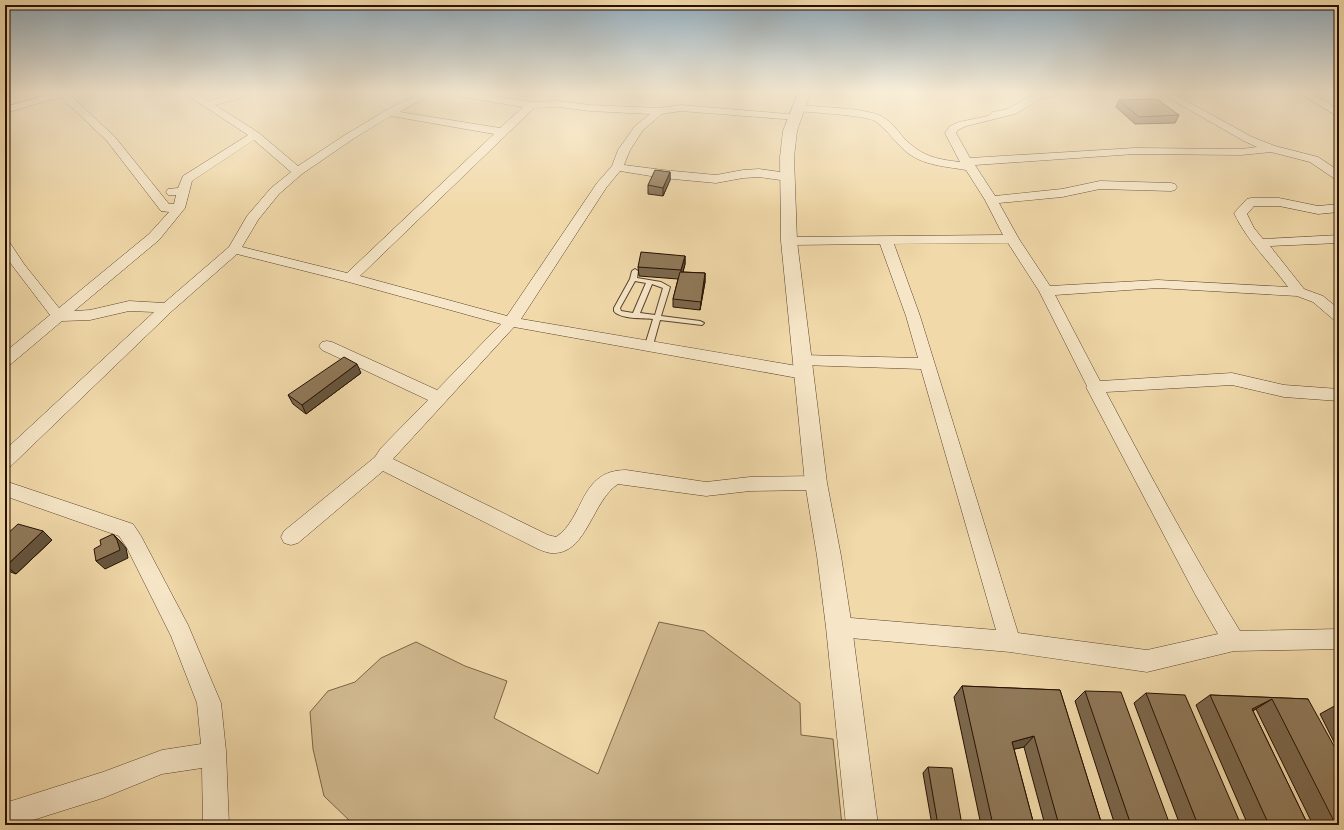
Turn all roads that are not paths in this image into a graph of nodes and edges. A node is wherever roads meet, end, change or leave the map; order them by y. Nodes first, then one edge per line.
1 (103, 132) edge
2 (250, 132) edge
3 (357, 132) edge
4 (502, 132) edge
5 (637, 132) edge
6 (790, 132) edge
7 (892, 132) edge
8 (951, 132) edge
9 (1235, 132) edge
10 (255, 135) junction
11 (1272, 149) junction
12 (968, 165) junction
13 (617, 167) junction
14 (298, 172) junction
15 (1339, 176) edge
16 (788, 177) junction
17 (1171, 187) dead end
18 (183, 191) junction
19 (156, 195) junction
20 (991, 200) junction
21 (179, 208) junction
22 (1339, 208) edge
23 (1339, 239) edge
24 (1012, 240) junction
25 (789, 241) junction
26 (886, 241) junction
27 (1258, 243) junction
28 (6, 249) edge
29 (234, 249) junction
30 (635, 271) dead end
31 (350, 278) junction
32 (633, 279) junction
33 (650, 281) junction
34 (1046, 292) junction
35 (1299, 292) junction
36 (167, 308) junction
37 (58, 316) junction
38 (635, 316) junction
39 (1339, 317) edge
40 (657, 319) junction
41 (511, 322) junction
42 (700, 323) dead end
43 (649, 345) junction
44 (327, 346) dead end
45 (5, 360) edge
46 (927, 364) junction
47 (802, 367) junction
48 (1094, 387) junction
49 (1339, 395) edge
50 (439, 398) junction
51 (5, 461) edge
52 (383, 462) junction
53 (816, 483) junction
54 (5, 488) edge
55 (291, 537) dead end
56 (839, 627) junction
57 (1339, 639) edge
58 (1234, 641) junction
59 (1010, 642) junction
60 (214, 754) junction
61 (5, 816) edge
62 (216, 825) edge
63 (862, 825) edge

1 - 19 street
2 - 10 street
3 - 14 street
4 - 31 street
5 - 13 street
6 - 16 street
7 - 12 street
8 - 12 street
9 - 11 street
10 - 14 street
10 - 18 street
11 - 12 street
11 - 15 street
12 - 20 street
13 - 16 street
13 - 41 street
14 - 29 street
16 - 25 street
17 - 20 street
18 - 19 street
18 - 21 street
19 - 21 street
20 - 24 street
21 - 37 street
22 - 27 street
23 - 27 street
24 - 26 street
24 - 34 street
25 - 26 street
25 - 47 street
26 - 46 street
27 - 35 street
28 - 37 street
29 - 31 street
29 - 36 street
30 - 32 lane
31 - 41 street
32 - 33 lane
32 - 38 lane
33 - 38 lane
33 - 40 lane
34 - 35 street
34 - 48 street
35 - 39 street
36 - 37 street
36 - 51 street
37 - 45 street
38 - 40 lane
40 - 42 lane
40 - 43 lane
41 - 43 street
41 - 50 street
43 - 47 street
44 - 50 street
46 - 47 street
46 - 59 street
47 - 53 street
48 - 49 street
48 - 58 street
50 - 52 street
52 - 53 street
52 - 55 street
53 - 56 street
54 - 60 street
56 - 59 street
56 - 63 street
57 - 58 street
58 - 59 street
60 - 61 street
60 - 62 street

